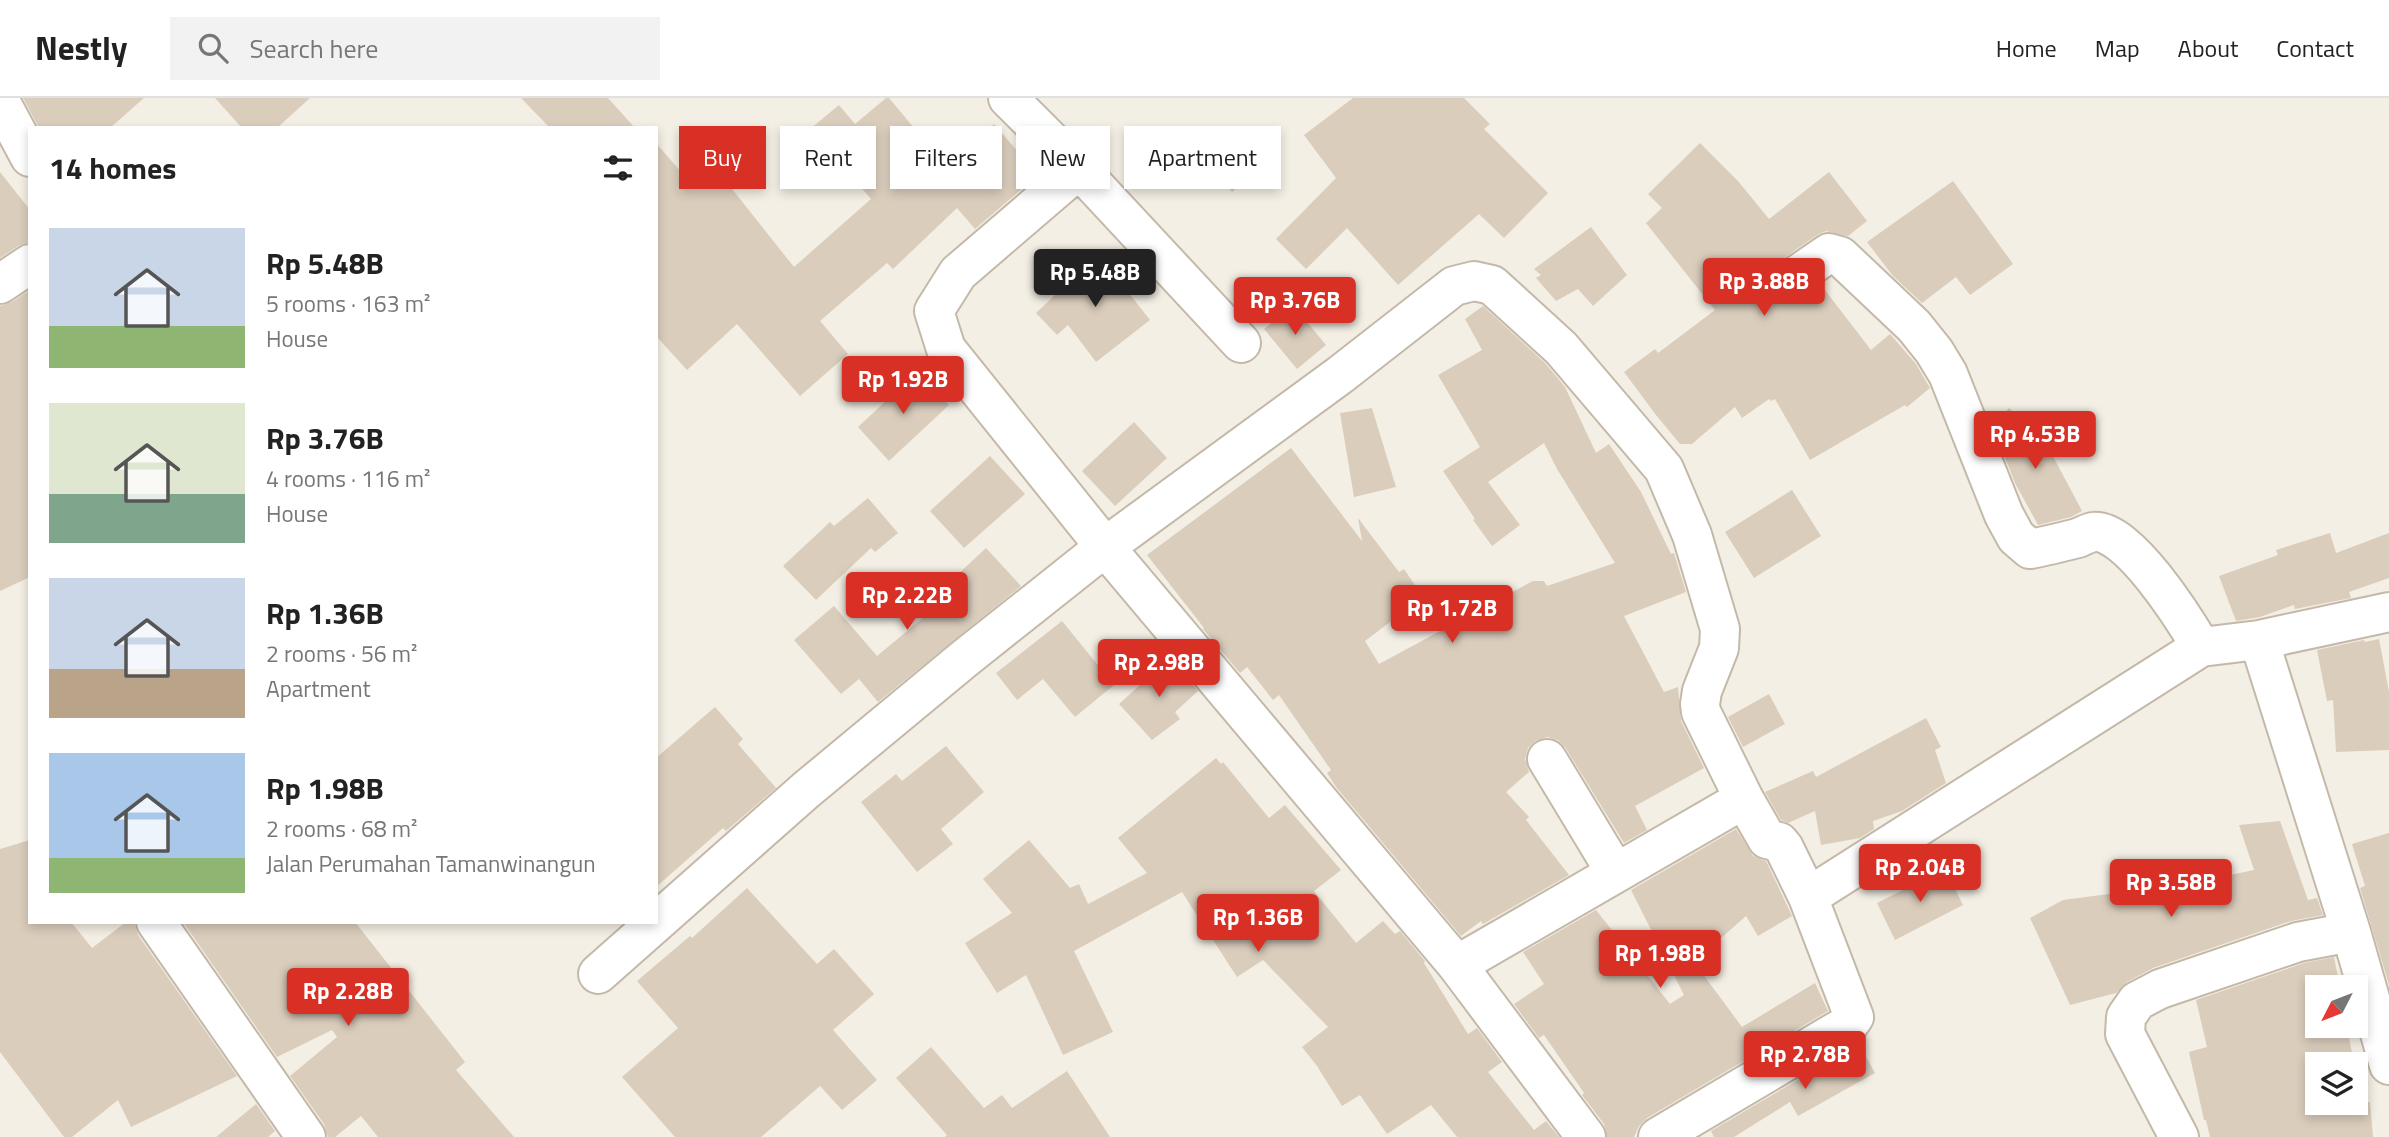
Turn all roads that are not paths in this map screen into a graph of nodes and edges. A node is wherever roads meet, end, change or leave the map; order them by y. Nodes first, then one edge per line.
1 (1008, 98) edge
2 (0, 101) edge
3 (1036, 126) edge
4 (28, 153) edge
5 (1056, 189) edge
6 (1098, 189) edge
7 (28, 265) edge
8 (1790, 280) dead end
9 (0, 284) edge
10 (1241, 343) dead end
11 (1105, 547) junction
12 (2389, 612) edge
13 (2259, 640) junction
14 (2201, 647) junction
15 (1547, 759) dead end
16 (1744, 799) junction
17 (1616, 873) junction
18 (1808, 897) junction
19 (658, 921) edge
20 (157, 924) edge
21 (655, 924) edge
22 (2351, 932) junction
23 (1457, 965) junction
24 (598, 974) dead end
25 (2389, 1065) edge
26 (306, 1137) edge
27 (1586, 1137) edge
28 (1658, 1137) edge
29 (2179, 1137) edge

1 - 3 street
2 - 4 street
5 - 11 street
6 - 10 street
7 - 9 street
8 - 14 street
11 - 16 street
11 - 19 street
11 - 23 street
12 - 13 street
13 - 14 street
13 - 22 street
14 - 18 street
15 - 17 street
16 - 17 street
16 - 18 street
17 - 23 street
18 - 28 street
20 - 26 street
21 - 24 street
22 - 25 street
22 - 29 street
23 - 27 street

